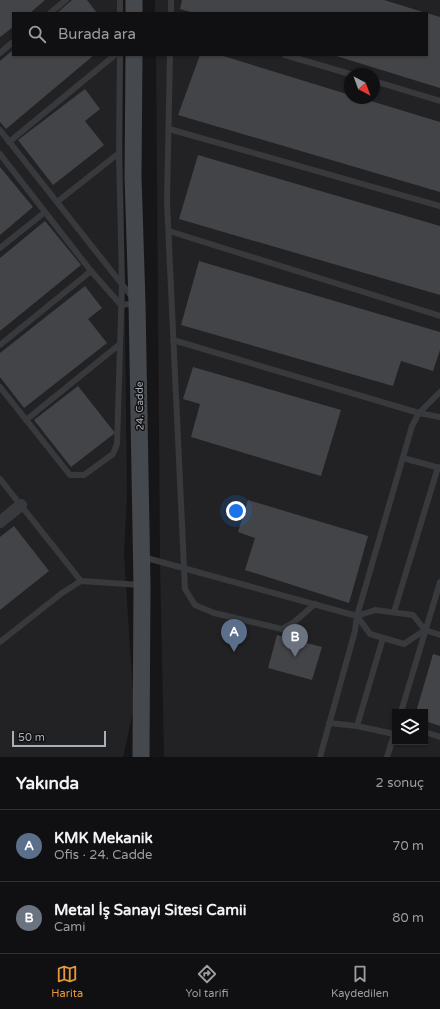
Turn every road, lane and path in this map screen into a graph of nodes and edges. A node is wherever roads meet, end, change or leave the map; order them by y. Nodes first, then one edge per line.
1 (66, 0) edge
2 (120, 0) edge
3 (134, 0) edge
4 (171, 0) edge
5 (51, 12) edge
6 (120, 12) edge
7 (134, 12) edge
8 (171, 12) edge
9 (12, 43) edge
10 (0, 53) edge
11 (114, 56) edge
12 (120, 56) edge
13 (134, 56) edge
14 (170, 56) edge
15 (288, 56) edge
16 (344, 72) edge
17 (380, 83) edge
18 (440, 101) edge
19 (169, 129) junction
20 (0, 130) edge
21 (9, 142) junction
22 (119, 153) junction
23 (0, 154) edge
24 (57, 202) junction
25 (440, 206) edge
26 (45, 212) junction
27 (169, 231) junction
28 (0, 248) edge
29 (91, 271) junction
30 (122, 283) junction
31 (129, 304) junction
32 (440, 316) edge
33 (173, 340) junction
34 (120, 344) junction
35 (0, 345) edge
36 (0, 387) edge
37 (440, 392) edge
38 (419, 413) junction
39 (440, 417) edge
40 (26, 420) junction
41 (403, 458) junction
42 (439, 468) edge
43 (0, 479) edge
44 (21, 505) junction
45 (0, 522) edge
46 (142, 556) junction
47 (183, 568) junction
48 (81, 581) junction
49 (440, 582) edge
50 (142, 585) junction
51 (315, 604) junction
52 (394, 612) junction
53 (357, 616) junction
54 (425, 630) junction
55 (440, 635) edge
56 (383, 638) junction
57 (0, 642) edge
58 (402, 709) edge
59 (329, 723) junction
60 (357, 726) junction
61 (392, 732) edge
62 (428, 733) edge
63 (440, 736) edge
64 (392, 742) edge
65 (138, 754) edge
66 (320, 757) edge
67 (387, 757) edge

1 - 5 lane
2 - 6 lane
3 - 7 street
4 - 8 lane
9 - 10 lane
11 - 21 lane
12 - 22 lane
13 - 31 street, 24. Cadde
14 - 19 lane
15 - 16 lane
17 - 18 lane
19 - 25 lane
19 - 27 lane
20 - 21 lane
21 - 24 lane
22 - 24 lane
22 - 30 lane
23 - 26 lane
24 - 30 lane
26 - 28 lane
26 - 29 lane
27 - 32 lane
27 - 33 lane
29 - 31 lane
29 - 35 lane
30 - 31 lane
30 - 31 lane
31 - 34 lane
31 - 46 street, 24. Cadde
33 - 38 lane
33 - 47 lane
34 - 40 lane
34 - 40 lane
36 - 40 lane
37 - 38 lane
38 - 39 lane
38 - 41 lane
41 - 42 lane
41 - 53 lane
42 - 52 lane
43 - 44 lane
44 - 45 street
44 - 48 lane
46 - 47 lane
46 - 50 street, 24. Cadde
47 - 51 lane
47 - 51 lane
48 - 50 lane
48 - 57 lane
49 - 54 lane
50 - 65 street, 24. Cadde
51 - 53 lane
52 - 53 lane
52 - 54 lane
53 - 56 lane
53 - 59 lane
54 - 55 lane
54 - 56 lane
54 - 58 lane
56 - 60 lane
59 - 60 lane
59 - 66 lane
60 - 61 lane
62 - 63 lane
64 - 67 lane

